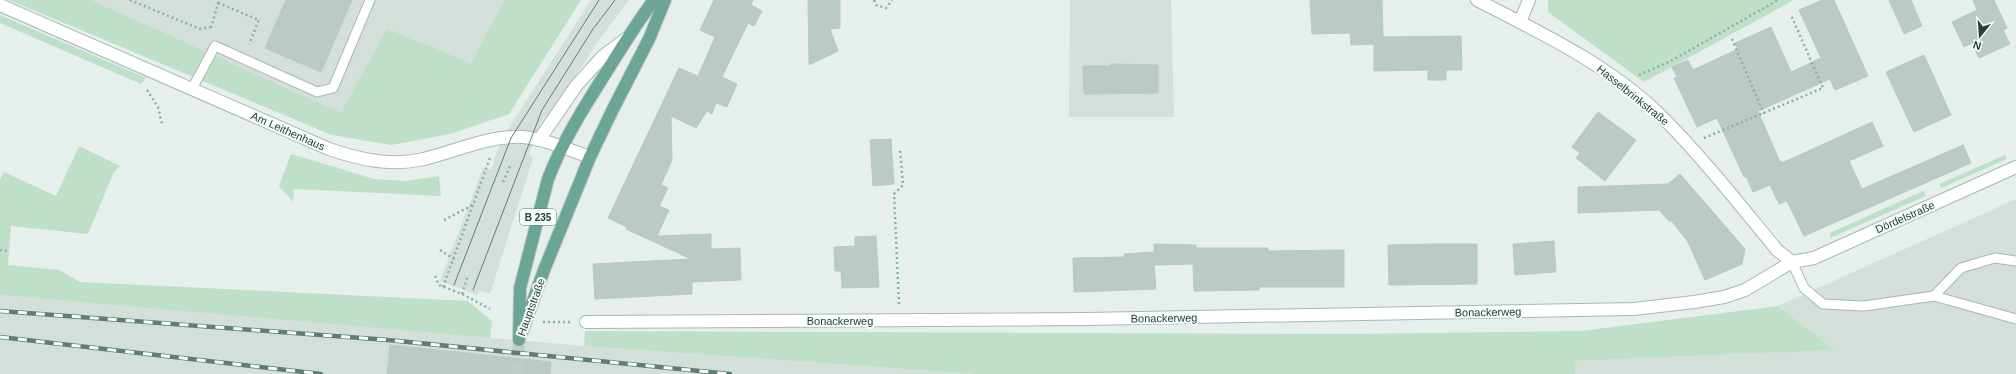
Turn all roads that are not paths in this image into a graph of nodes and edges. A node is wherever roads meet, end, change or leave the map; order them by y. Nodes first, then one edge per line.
1 (370, 0) edge
2 (654, 0) edge
3 (665, 0) edge
4 (1477, 0) edge
5 (1529, 0) edge
6 (0, 5) edge
7 (1520, 22) junction
8 (627, 38) junction
9 (192, 89) junction
10 (538, 140) junction
11 (561, 147) junction
12 (590, 157) junction
13 (2016, 167) edge
14 (2016, 261) edge
15 (1792, 262) junction
16 (1934, 296) junction
17 (2016, 319) edge
18 (586, 322) road end

1 - 9 lane
2 - 8 main road, Hauptstraße / B 235
3 - 12 main road, Hauptstraße / B 235
4 - 7 street, Hasselbrinkstraße
5 - 7 street
6 - 9 street, Am Leithenhaus
7 - 15 street, Hasselbrinkstraße
8 - 10 street, Hauptstraße
8 - 11 main road, Hauptstraße / B 235
9 - 10 street, Am Leithenhaus
10 - 11 street, Am Leithenhaus
11 - 12 street, Am Leithenhaus
11 - 12 main road, Hauptstraße / B 235
13 - 15 street, Dördelstraße
14 - 16 lane
15 - 16 lane
15 - 18 street, Bonackerweg
16 - 17 lane

